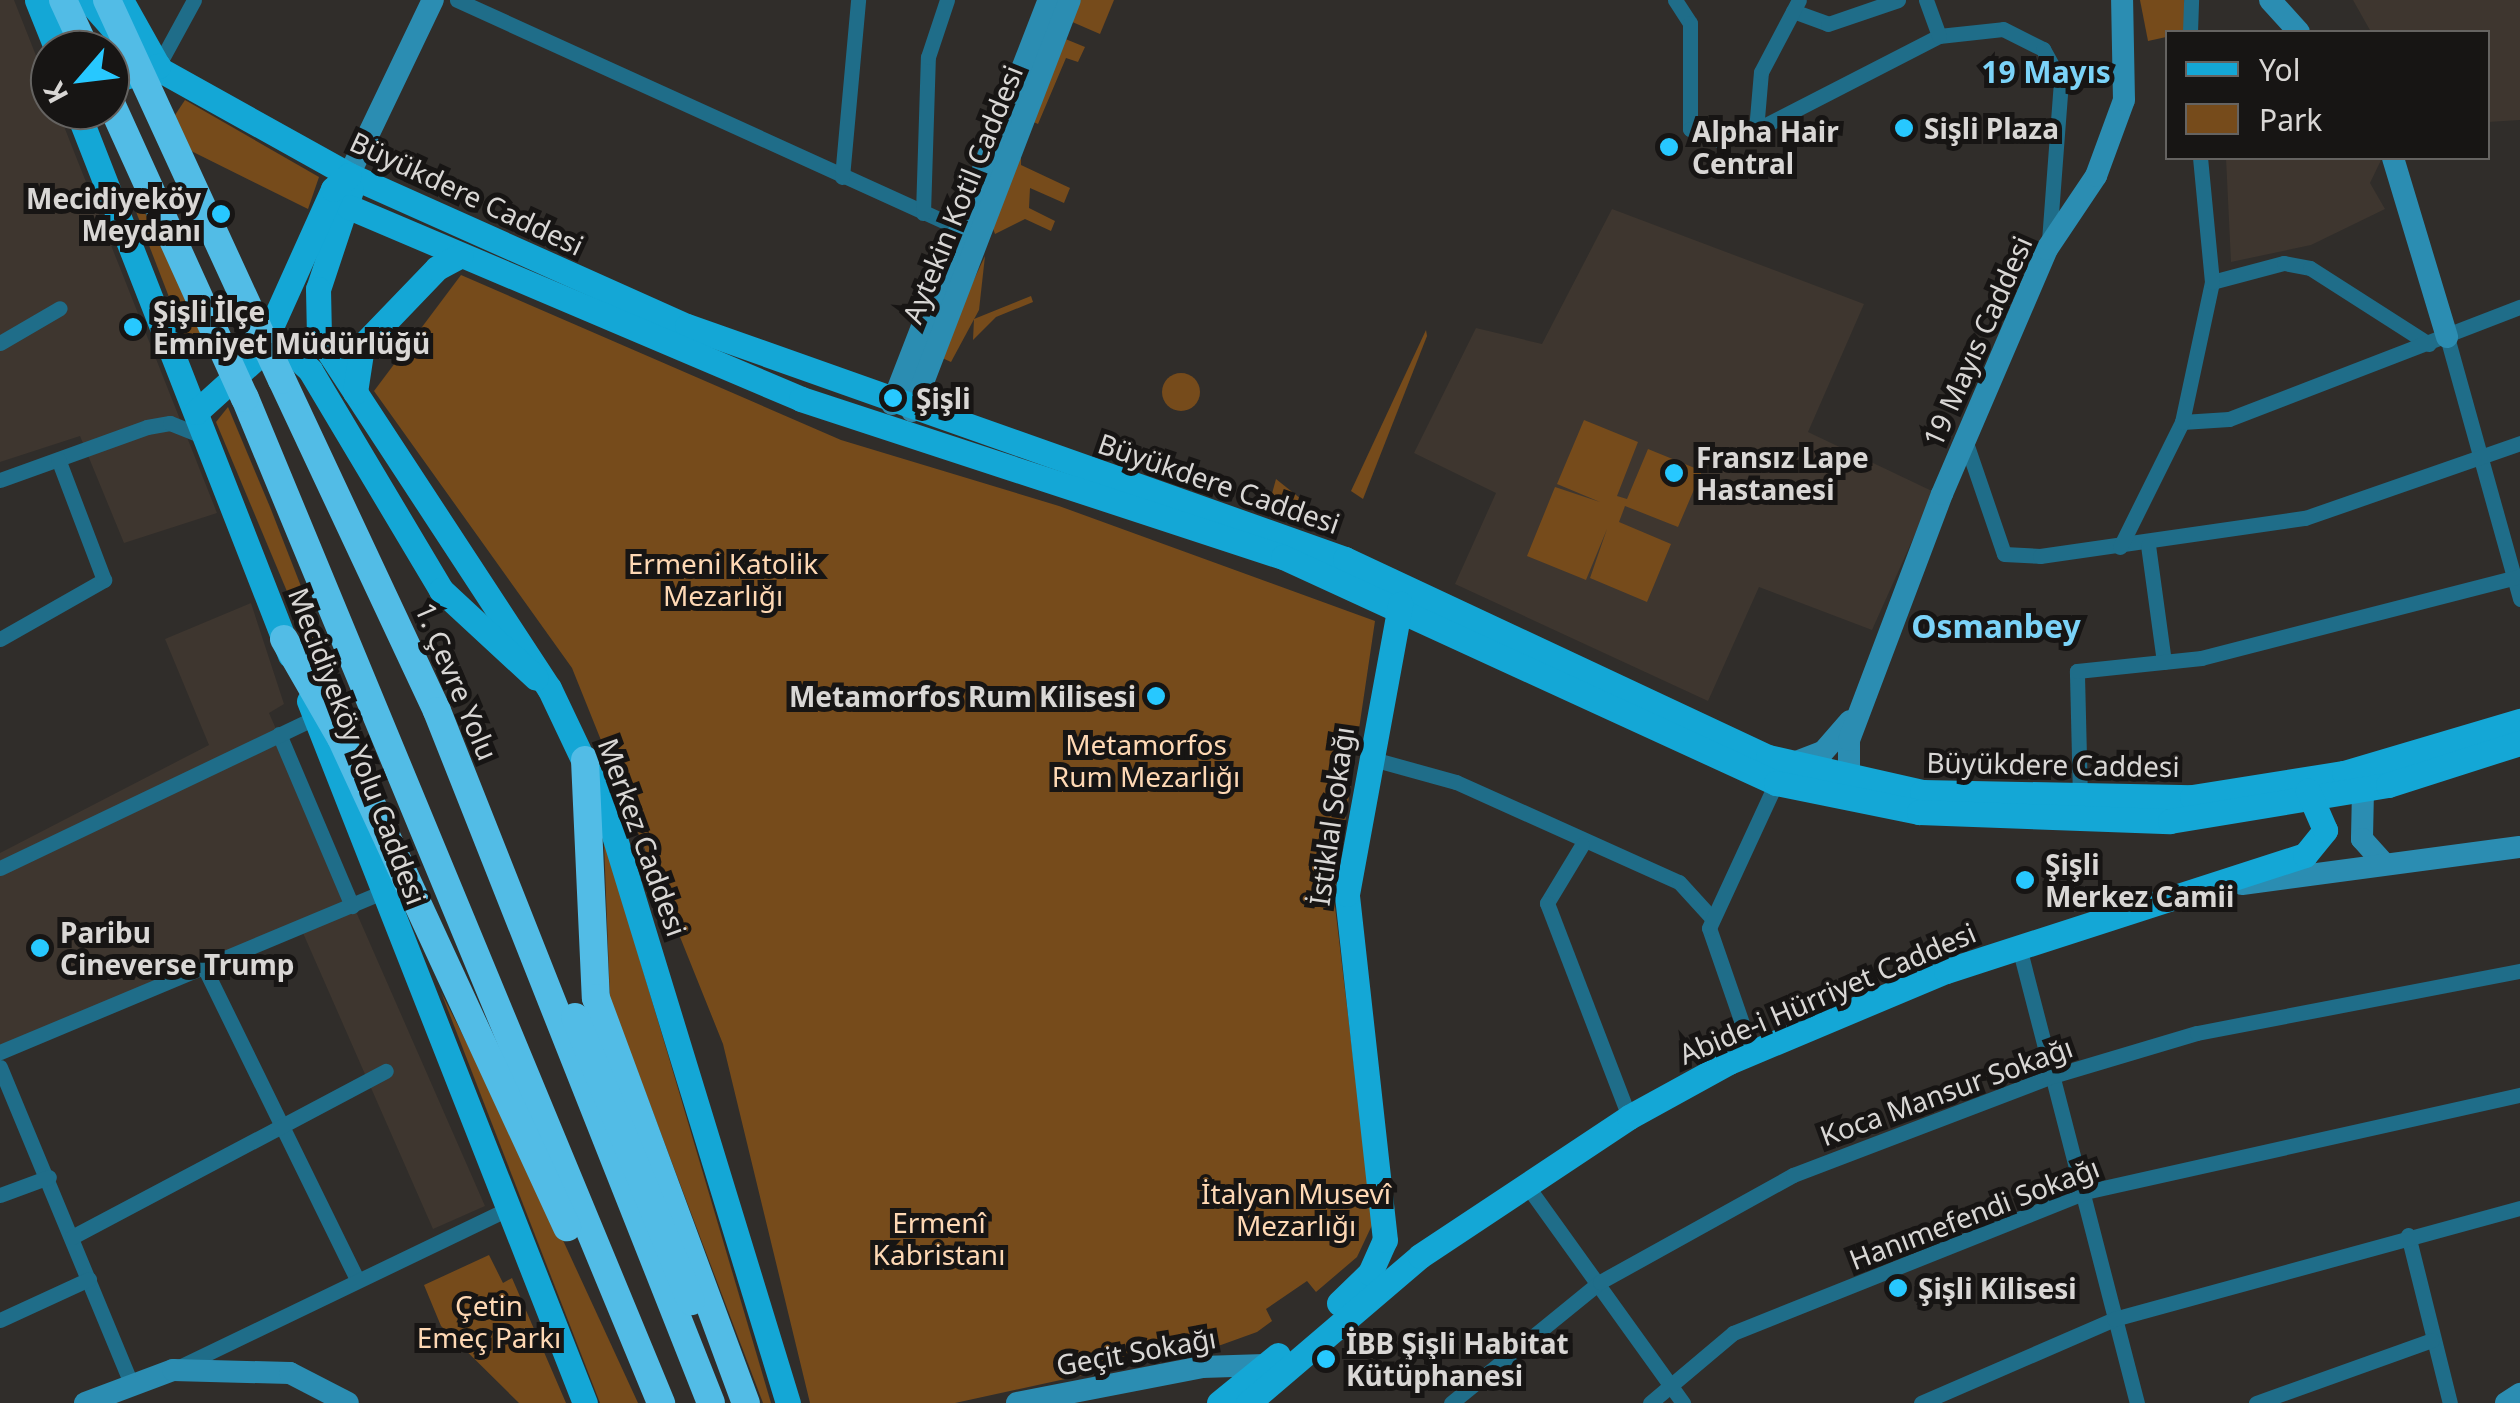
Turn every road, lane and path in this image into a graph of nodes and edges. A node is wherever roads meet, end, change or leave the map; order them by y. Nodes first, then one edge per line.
1 (37, 0) edge
2 (62, 0) edge
3 (88, 0) edge
4 (107, 0) edge
5 (120, 0) edge
6 (194, 0) edge
7 (434, 0) edge
8 (457, 0) edge
9 (858, 0) edge
10 (947, 0) edge
11 (1049, 0) edge
12 (1070, 0) edge
13 (1674, 0) edge
14 (1898, 0) edge
15 (1926, 0) edge
16 (2122, 0) edge
17 (2191, 0) edge
18 (2270, 0) edge
19 (2281, 0) edge
20 (1796, 6) edge
21 (50, 30) edge
22 (76, 30) edge
23 (2190, 30) edge
24 (2298, 30) edge
25 (2308, 30) edge
26 (1938, 36) junction
27 (158, 66) junction
28 (130, 75) edge
29 (85, 130) edge
30 (123, 130) edge
31 (1756, 130) junction
32 (842, 146) junction
33 (2200, 160) edge
34 (2396, 160) edge
35 (820, 168) junction
36 (349, 175) junction
37 (842, 177) junction
38 (348, 207) junction
39 (923, 213) junction
40 (962, 230) junction
41 (2047, 249) junction
42 (461, 256) junction
43 (2212, 282) junction
44 (2520, 306) edge
45 (60, 308) dead end
46 (2438, 341) junction
47 (0, 344) edge
48 (258, 356) junction
49 (354, 392) junction
50 (196, 412) junction
51 (897, 419) junction
52 (2182, 422) junction
53 (205, 438) junction
54 (1965, 440) junction
55 (2520, 443) edge
56 (58, 458) junction
57 (2482, 460) junction
58 (0, 480) edge
59 (2148, 545) junction
60 (2120, 547) junction
61 (2517, 577) edge
62 (2520, 599) edge
63 (1446, 603) junction
64 (1400, 604) junction
65 (0, 639) edge
66 (284, 639) junction
67 (2164, 662) junction
68 (550, 688) junction
69 (1861, 706) junction
70 (316, 716) junction
71 (2520, 721) edge
72 (280, 734) junction
73 (2520, 743) edge
74 (2418, 753) junction
75 (1369, 758) junction
76 (585, 760) junction
77 (1784, 773) junction
78 (1849, 778) junction
79 (2296, 783) junction
80 (2363, 790) junction
81 (2080, 798) junction
82 (2317, 800) junction
83 (1582, 845) junction
84 (2520, 848) edge
85 (2383, 862) junction
86 (0, 868) edge
87 (2204, 888) junction
88 (383, 892) junction
89 (352, 906) junction
90 (518, 910) junction
91 (1711, 917) junction
92 (2018, 948) junction
93 (204, 967) junction
94 (2520, 971) edge
95 (0, 1052) edge
96 (1752, 1052) junction
97 (0, 1068) edge
98 (386, 1071) dead end
99 (2049, 1076) junction
100 (2520, 1094) edge
101 (1629, 1116) junction
102 (282, 1127) junction
103 (49, 1177) junction
104 (1525, 1183) junction
105 (2080, 1194) junction
106 (0, 1196) edge
107 (2520, 1208) edge
108 (505, 1210) junction
109 (1386, 1216) junction
110 (72, 1236) junction
111 (2408, 1236) junction
112 (1420, 1256) junction
113 (356, 1277) junction
114 (90, 1279) junction
115 (1600, 1282) junction
116 (2114, 1318) junction
117 (0, 1320) edge
118 (2432, 1340) junction
119 (1294, 1362) junction
120 (1265, 1366) junction
121 (1202, 1367) junction
122 (173, 1370) junction
123 (132, 1385) junction
124 (1671, 1385) junction
125 (2520, 1394) edge
126 (85, 1403) edge
127 (348, 1403) edge
128 (585, 1403) edge
129 (659, 1403) edge
130 (711, 1403) edge
131 (736, 1403) edge
132 (746, 1403) edge
133 (788, 1403) edge
134 (1017, 1403) edge
135 (1220, 1403) edge
136 (1248, 1403) edge
137 (1452, 1403) edge
138 (1650, 1403) edge
139 (1683, 1403) edge
140 (1921, 1403) edge
141 (2137, 1403) edge
142 (2256, 1403) edge
143 (2450, 1403) edge
144 (2506, 1403) edge

1 - 21 main road
2 - 22 highway, bridge
3 - 27 main road, Büyükdere Caddesi
4 - 90 highway, 1. Çevre Yolu, bridge
5 - 27 main road
6 - 27 street
7 - 36 main road
8 - 35 street
9 - 32 street
10 - 39 street
11 - 40 main road, Aytekin Kotil Caddesi
12 - 51 main road, Aytekin Kotil Caddesi
13 - 31 street
14 - 20 street
15 - 26 street
16 - 41 main road, 19 Mayıs Caddesi
17 - 23 street
18 - 24 main road
19 - 25 main road
20 - 31 street
26 - 31 street
26 - 41 street
27 - 28 main road
27 - 36 main road, Büyükdere Caddesi
29 - 50 main road, Mecidiyeköy Yolu Caddesi
30 - 129 highway, bridge
32 - 35 street
32 - 37 street
33 - 43 street
34 - 46 main road
35 - 37 street
36 - 38 main road, Merkez Caddesi
36 - 48 main road
36 - 51 main road, Büyükdere Caddesi
37 - 39 street
38 - 42 main road, Büyükdere Caddesi
38 - 49 main road, Merkez Caddesi
39 - 40 street
40 - 51 main road, Aytekin Kotil Caddesi
41 - 54 main road, 19 Mayıs Caddesi
42 - 49 main road
42 - 51 main road, Büyükdere Caddesi
43 - 46 street
43 - 52 street
44 - 46 street
45 - 47 street
46 - 52 street
46 - 57 street
48 - 50 main road
48 - 68 main road
49 - 68 main road, Merkez Caddesi
50 - 53 main road, Mecidiyeköy Yolu Caddesi
51 - 63 main road, Büyükdere Caddesi
51 - 64 main road, Büyükdere Caddesi
52 - 60 street
53 - 56 street
53 - 66 main road, Mecidiyeköy Yolu Caddesi
54 - 60 street
54 - 69 main road, 19 Mayıs Caddesi
55 - 57 street
56 - 58 street
56 - 65 street
57 - 59 street
57 - 61 street
59 - 60 street
59 - 67 street
61 - 62 street
61 - 67 street
63 - 64 main road
63 - 77 main road, Büyükdere Caddesi
64 - 75 main road, İstiklal Sokağı
64 - 77 main road, Büyükdere Caddesi
66 - 70 main road, Mecidiyeköy Yolu Caddesi
66 - 129 highway
67 - 81 street
68 - 76 main road, Merkez Caddesi
69 - 77 main road, 19 Mayıs Caddesi
69 - 78 main road, 19 Mayıs Caddesi
70 - 72 street
70 - 88 main road, Mecidiyeköy Yolu Caddesi
71 - 74 main road
72 - 86 street
72 - 89 street
73 - 80 main road, Büyükdere Caddesi
74 - 79 main road, Büyükdere Caddesi
74 - 80 main road
75 - 83 street
75 - 109 main road, İstiklal Sokağı
76 - 132 highway
76 - 133 main road, Merkez Caddesi
77 - 78 main road, Büyükdere Caddesi
77 - 82 main road, Büyükdere Caddesi
77 - 91 street
78 - 81 main road, Büyükdere Caddesi
79 - 81 main road, Büyükdere Caddesi
79 - 82 main road
80 - 82 main road, Büyükdere Caddesi
80 - 85 main road
82 - 87 main road
83 - 91 street
83 - 101 street
84 - 85 main road, Abide-i Hürriyet Caddesi
85 - 87 main road, Abide-i Hürriyet Caddesi
87 - 92 main road, Abide-i Hürriyet Caddesi
88 - 89 street
88 - 108 main road, Mecidiyeköy Yolu Caddesi
89 - 93 street
90 - 130 highway, 1. Çevre Yolu
90 - 131 highway
91 - 96 street
92 - 96 main road, Abide-i Hürriyet Caddesi
92 - 99 street
93 - 95 street
93 - 102 street
94 - 99 street, Koca Mansur Sokağı
96 - 101 main road, Abide-i Hürriyet Caddesi
97 - 103 street
98 - 102 street
99 - 105 street
99 - 115 street, Koca Mansur Sokağı
100 - 105 street, Hanımefendi Sokağı
101 - 104 main road, Abide-i Hürriyet Caddesi
102 - 110 street
102 - 113 street
103 - 106 street
103 - 110 street
104 - 112 main road, Abide-i Hürriyet Caddesi
104 - 115 street
105 - 116 street
105 - 124 street, Hanımefendi Sokağı
107 - 111 street
108 - 113 street
108 - 128 main road, Mecidiyeköy Yolu Caddesi
109 - 112 main road
109 - 120 main road
110 - 114 street
111 - 116 street
111 - 118 street
112 - 119 main road, Abide-i Hürriyet Caddesi
113 - 122 street
114 - 117 street
114 - 123 street
115 - 124 street
115 - 137 street, Koca Mansur Sokağı
116 - 140 street
116 - 141 street
118 - 142 street
118 - 143 street
119 - 120 main road
119 - 136 main road, Abide-i Hürriyet Caddesi
120 - 121 main road, Geçit Sokağı
120 - 135 main road
121 - 134 main road, Geçit Sokağı
121 - 135 main road
122 - 123 main road
122 - 127 main road
123 - 126 main road
124 - 138 street, Hanımefendi Sokağı
124 - 139 street
125 - 144 main road

